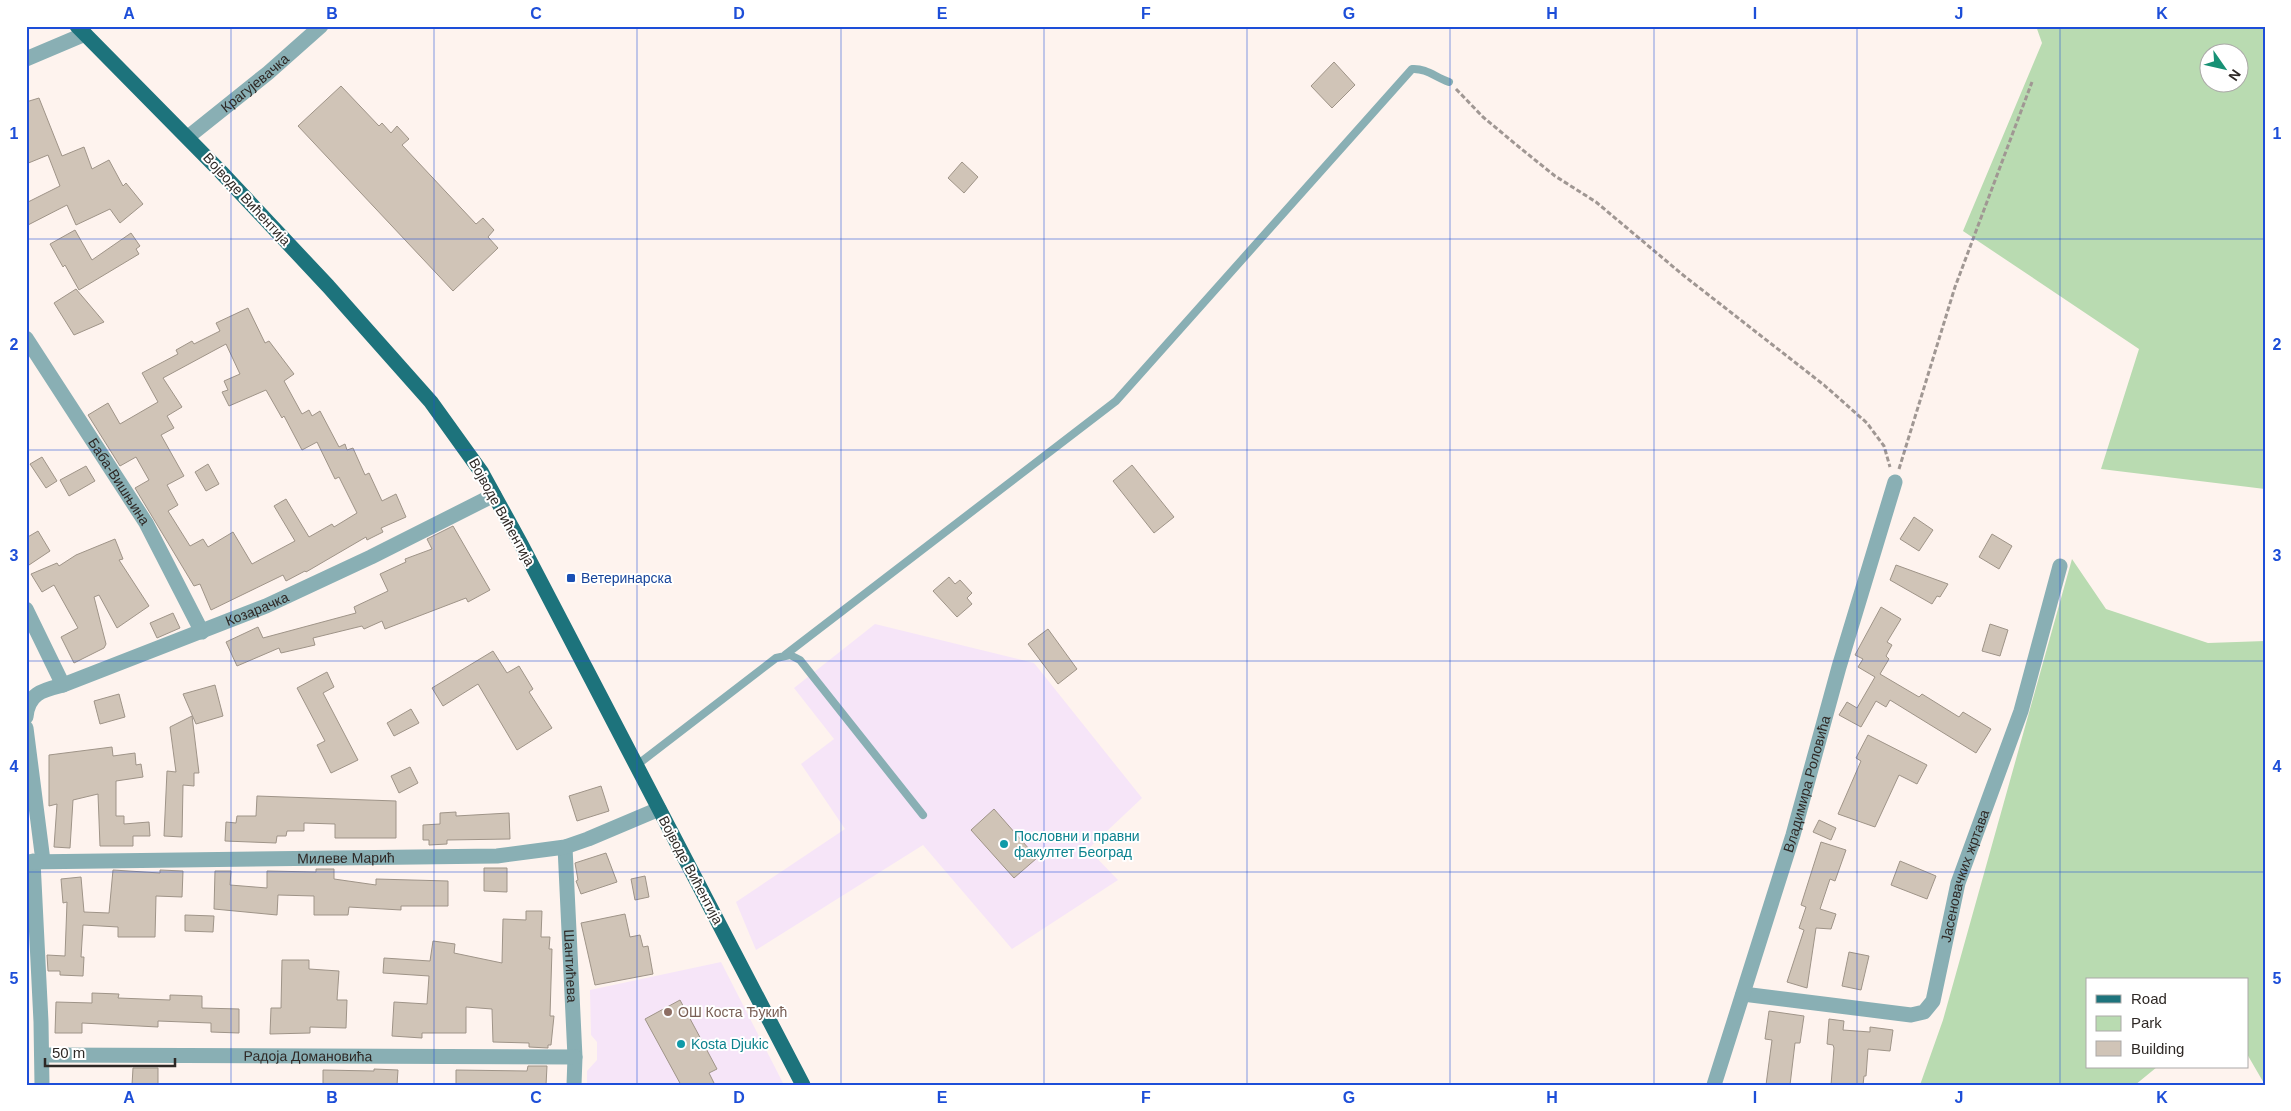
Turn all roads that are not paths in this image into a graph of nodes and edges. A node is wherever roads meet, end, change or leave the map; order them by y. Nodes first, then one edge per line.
1 (321, 26) edge
2 (81, 30) edge
3 (26, 59) edge
4 (1449, 82) road end
5 (188, 137) junction
6 (26, 338) edge
7 (1895, 482) road end
8 (494, 495) junction
9 (2060, 566) dead end
10 (26, 609) edge
11 (202, 632) junction
12 (785, 655) junction
13 (63, 685) junction
14 (26, 716) edge
15 (26, 728) edge
16 (636, 765) junction
17 (659, 809) junction
18 (923, 815) dead end
19 (565, 847) junction
20 (34, 862) edge
21 (1743, 994) junction
22 (34, 1023) edge
23 (42, 1055) junction
24 (575, 1057) junction
25 (42, 1085) edge
26 (574, 1085) edge
27 (803, 1085) edge
28 (1714, 1085) edge

1 - 5 street, Крагујевачка
2 - 3 street
2 - 5 main road, Војводе Вићентија
4 - 12 lane
5 - 8 main road, Војводе Вићентија
6 - 11 street, Баба-Вишњина
7 - 21 street, Владимира Роловића
8 - 11 street, Козарачка
8 - 16 main road, Војводе Вићентија
9 - 21 street, Јасеновачких жртава
10 - 13 street
11 - 13 street, Козарачка
12 - 16 lane
12 - 18 lane
13 - 14 street, Козарачка
15 - 20 street
16 - 17 main road, Војводе Вићентија
17 - 19 street, Милеве Марић
17 - 27 main road, Војводе Вићентија
19 - 20 street, Милеве Марић
19 - 24 street, Шантићева
20 - 22 street
21 - 28 street, Владимира Роловића
22 - 23 street
23 - 24 street, Радоја Домановића
23 - 25 street
24 - 26 street, Шантићева

